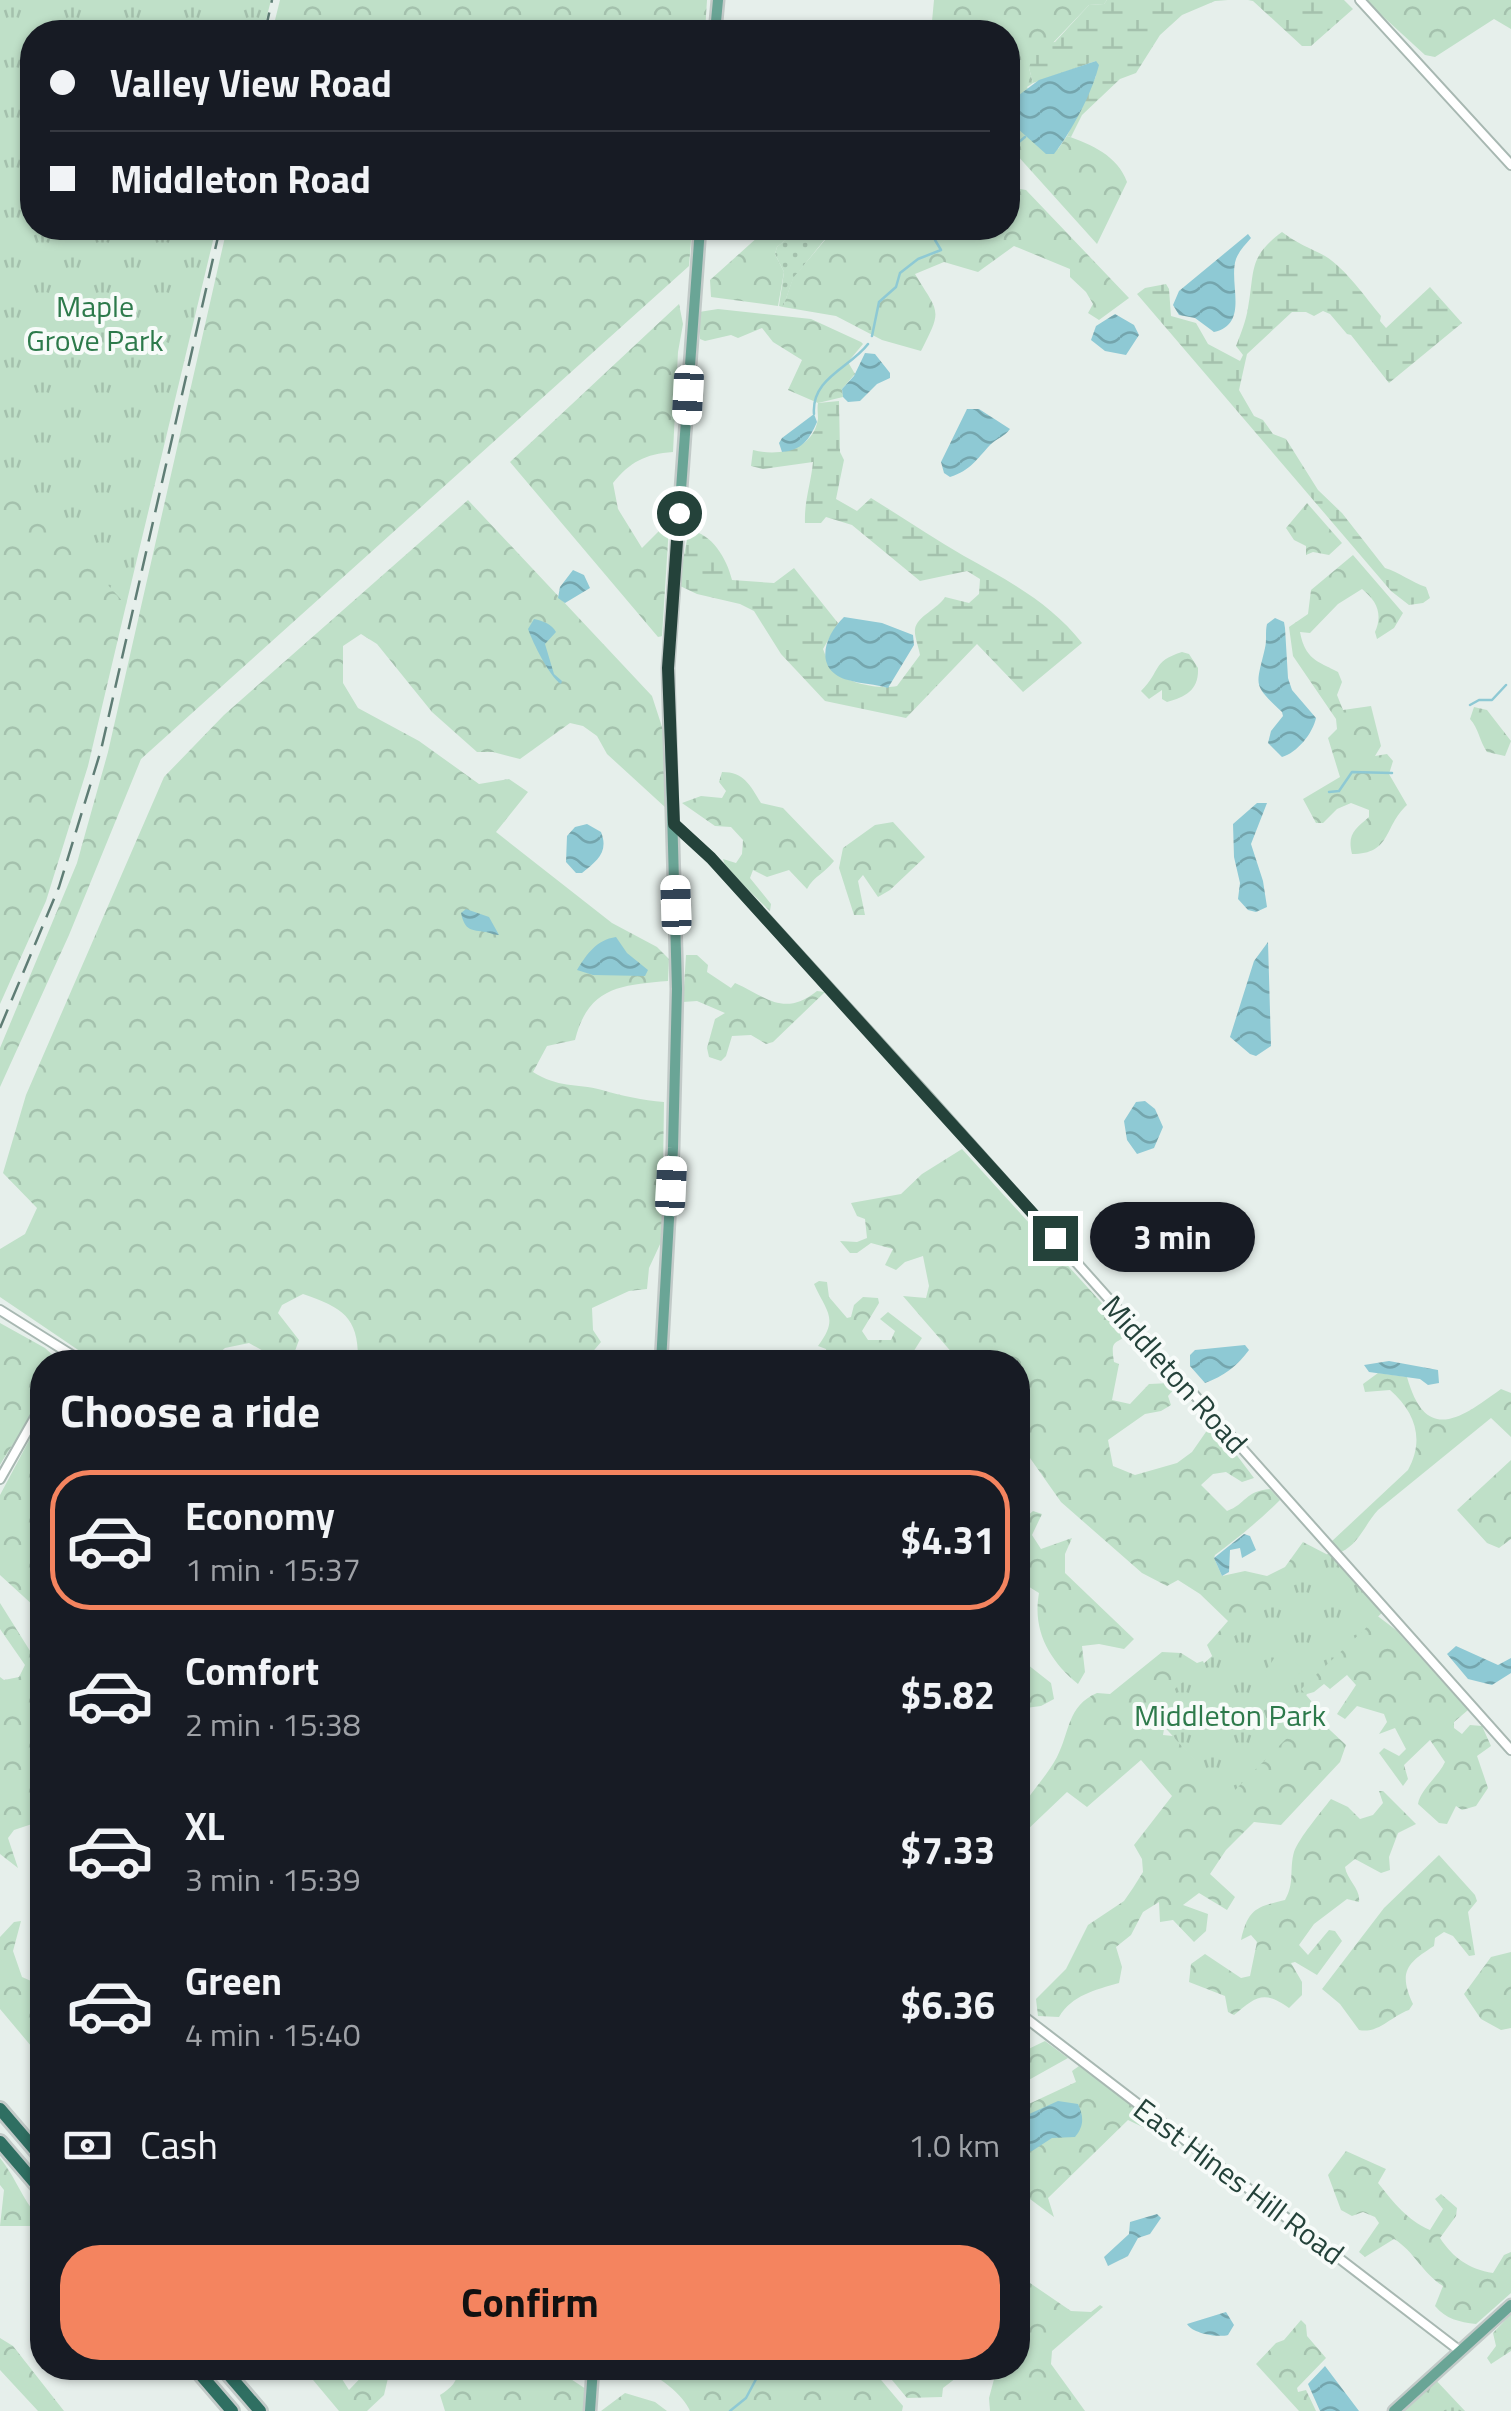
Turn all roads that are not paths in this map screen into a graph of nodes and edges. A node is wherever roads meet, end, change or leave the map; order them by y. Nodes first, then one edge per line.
1 (1360, 0) edge
2 (1511, 165) edge
3 (699, 240) edge
4 (674, 824) junction
5 (0, 1310) edge
6 (58, 1350) edge
7 (662, 1350) edge
8 (30, 1426) edge
9 (0, 1479) edge
10 (1511, 1750) edge
11 (1030, 2021) edge
12 (0, 2109) edge
13 (0, 2142) edge
14 (30, 2144) edge
15 (30, 2177) edge
16 (1511, 2305) edge
17 (1460, 2351) junction
18 (205, 2380) edge
19 (233, 2380) edge
20 (592, 2380) edge
21 (232, 2411) edge
22 (260, 2411) edge
23 (590, 2411) edge
24 (1394, 2411) edge

1 - 2 street
3 - 4 main road
4 - 7 main road
4 - 10 street, Middleton Road
5 - 6 street
8 - 9 street
11 - 17 street, East Hines Hill Road
12 - 14 highway
13 - 15 highway
16 - 17 main road
17 - 24 main road
18 - 21 highway
19 - 22 highway
20 - 23 main road

